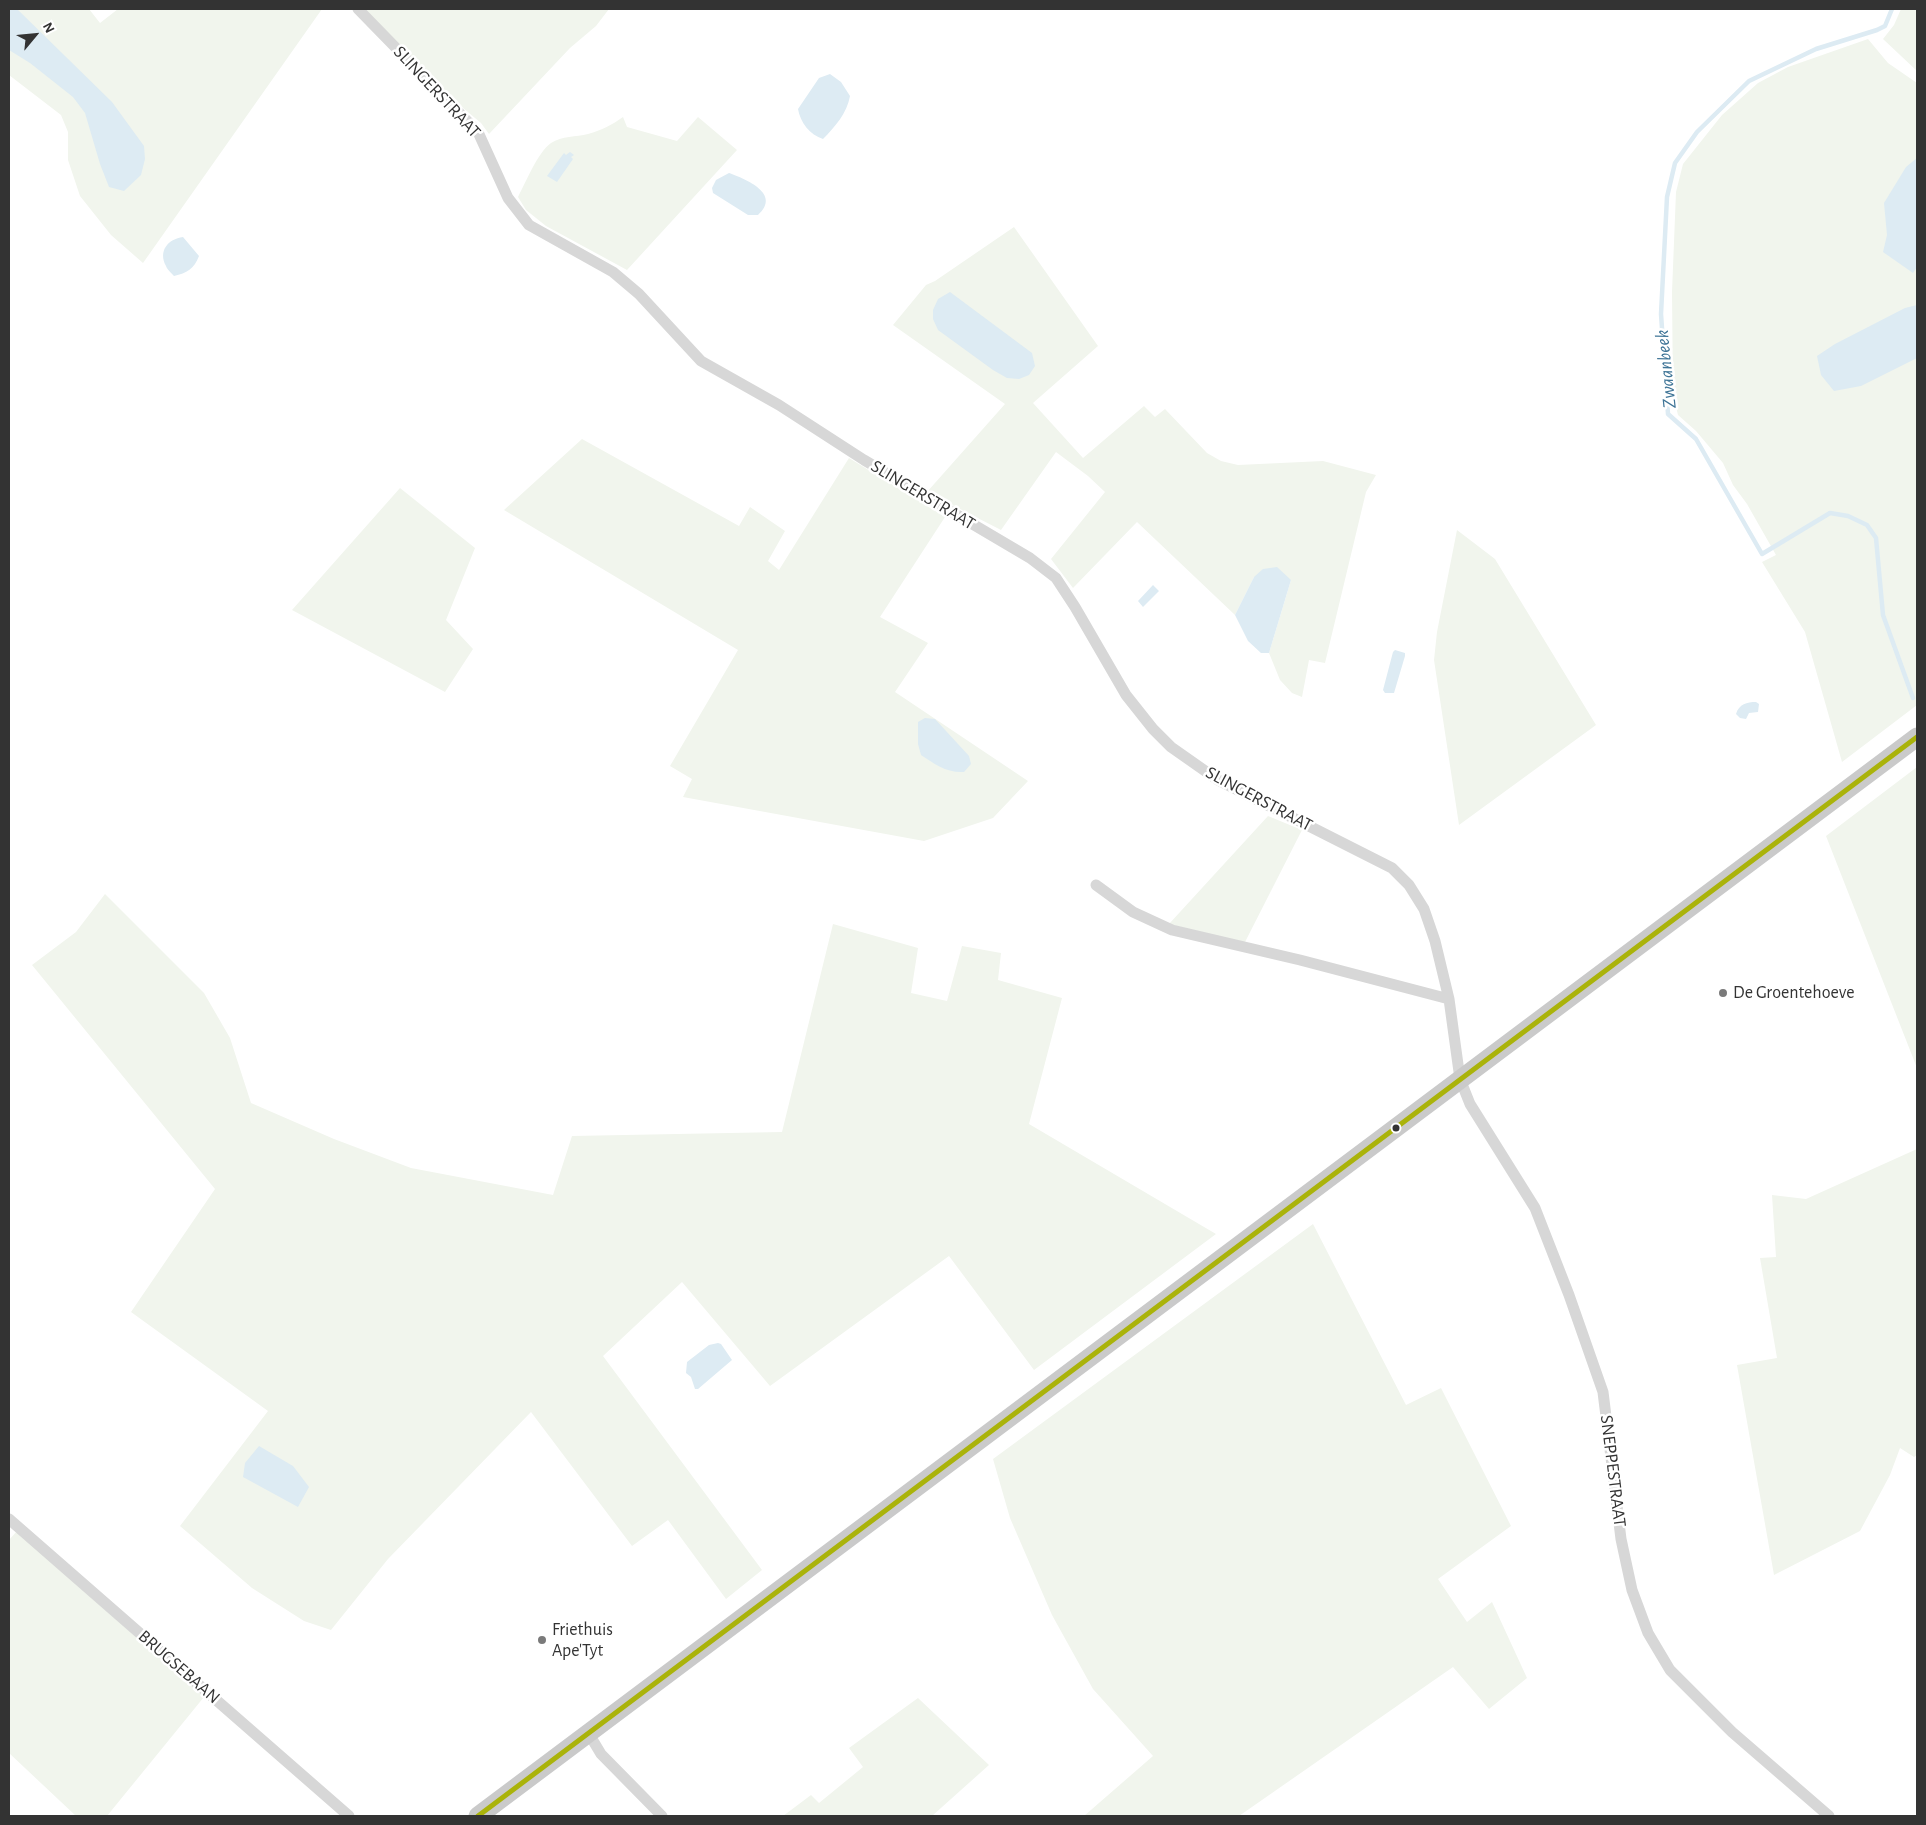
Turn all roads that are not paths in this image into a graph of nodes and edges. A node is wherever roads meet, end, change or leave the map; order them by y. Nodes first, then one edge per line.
1 (358, 9) edge
2 (1917, 737) edge
3 (1096, 885) dead end
4 (1449, 999) junction
5 (1460, 1080) junction
6 (9, 1519) edge
7 (589, 1734) junction
8 (349, 1816) edge
9 (478, 1816) edge
10 (662, 1816) edge
11 (1829, 1816) edge

1 - 4 street, SLINGERSTRAAT
2 - 5 main road
3 - 4 street
4 - 5 street, SLINGERSTRAAT
5 - 7 main road
5 - 11 street, SNEPPESTRAAT
6 - 8 street, BRUGSEBAAN
7 - 9 main road
7 - 10 street

